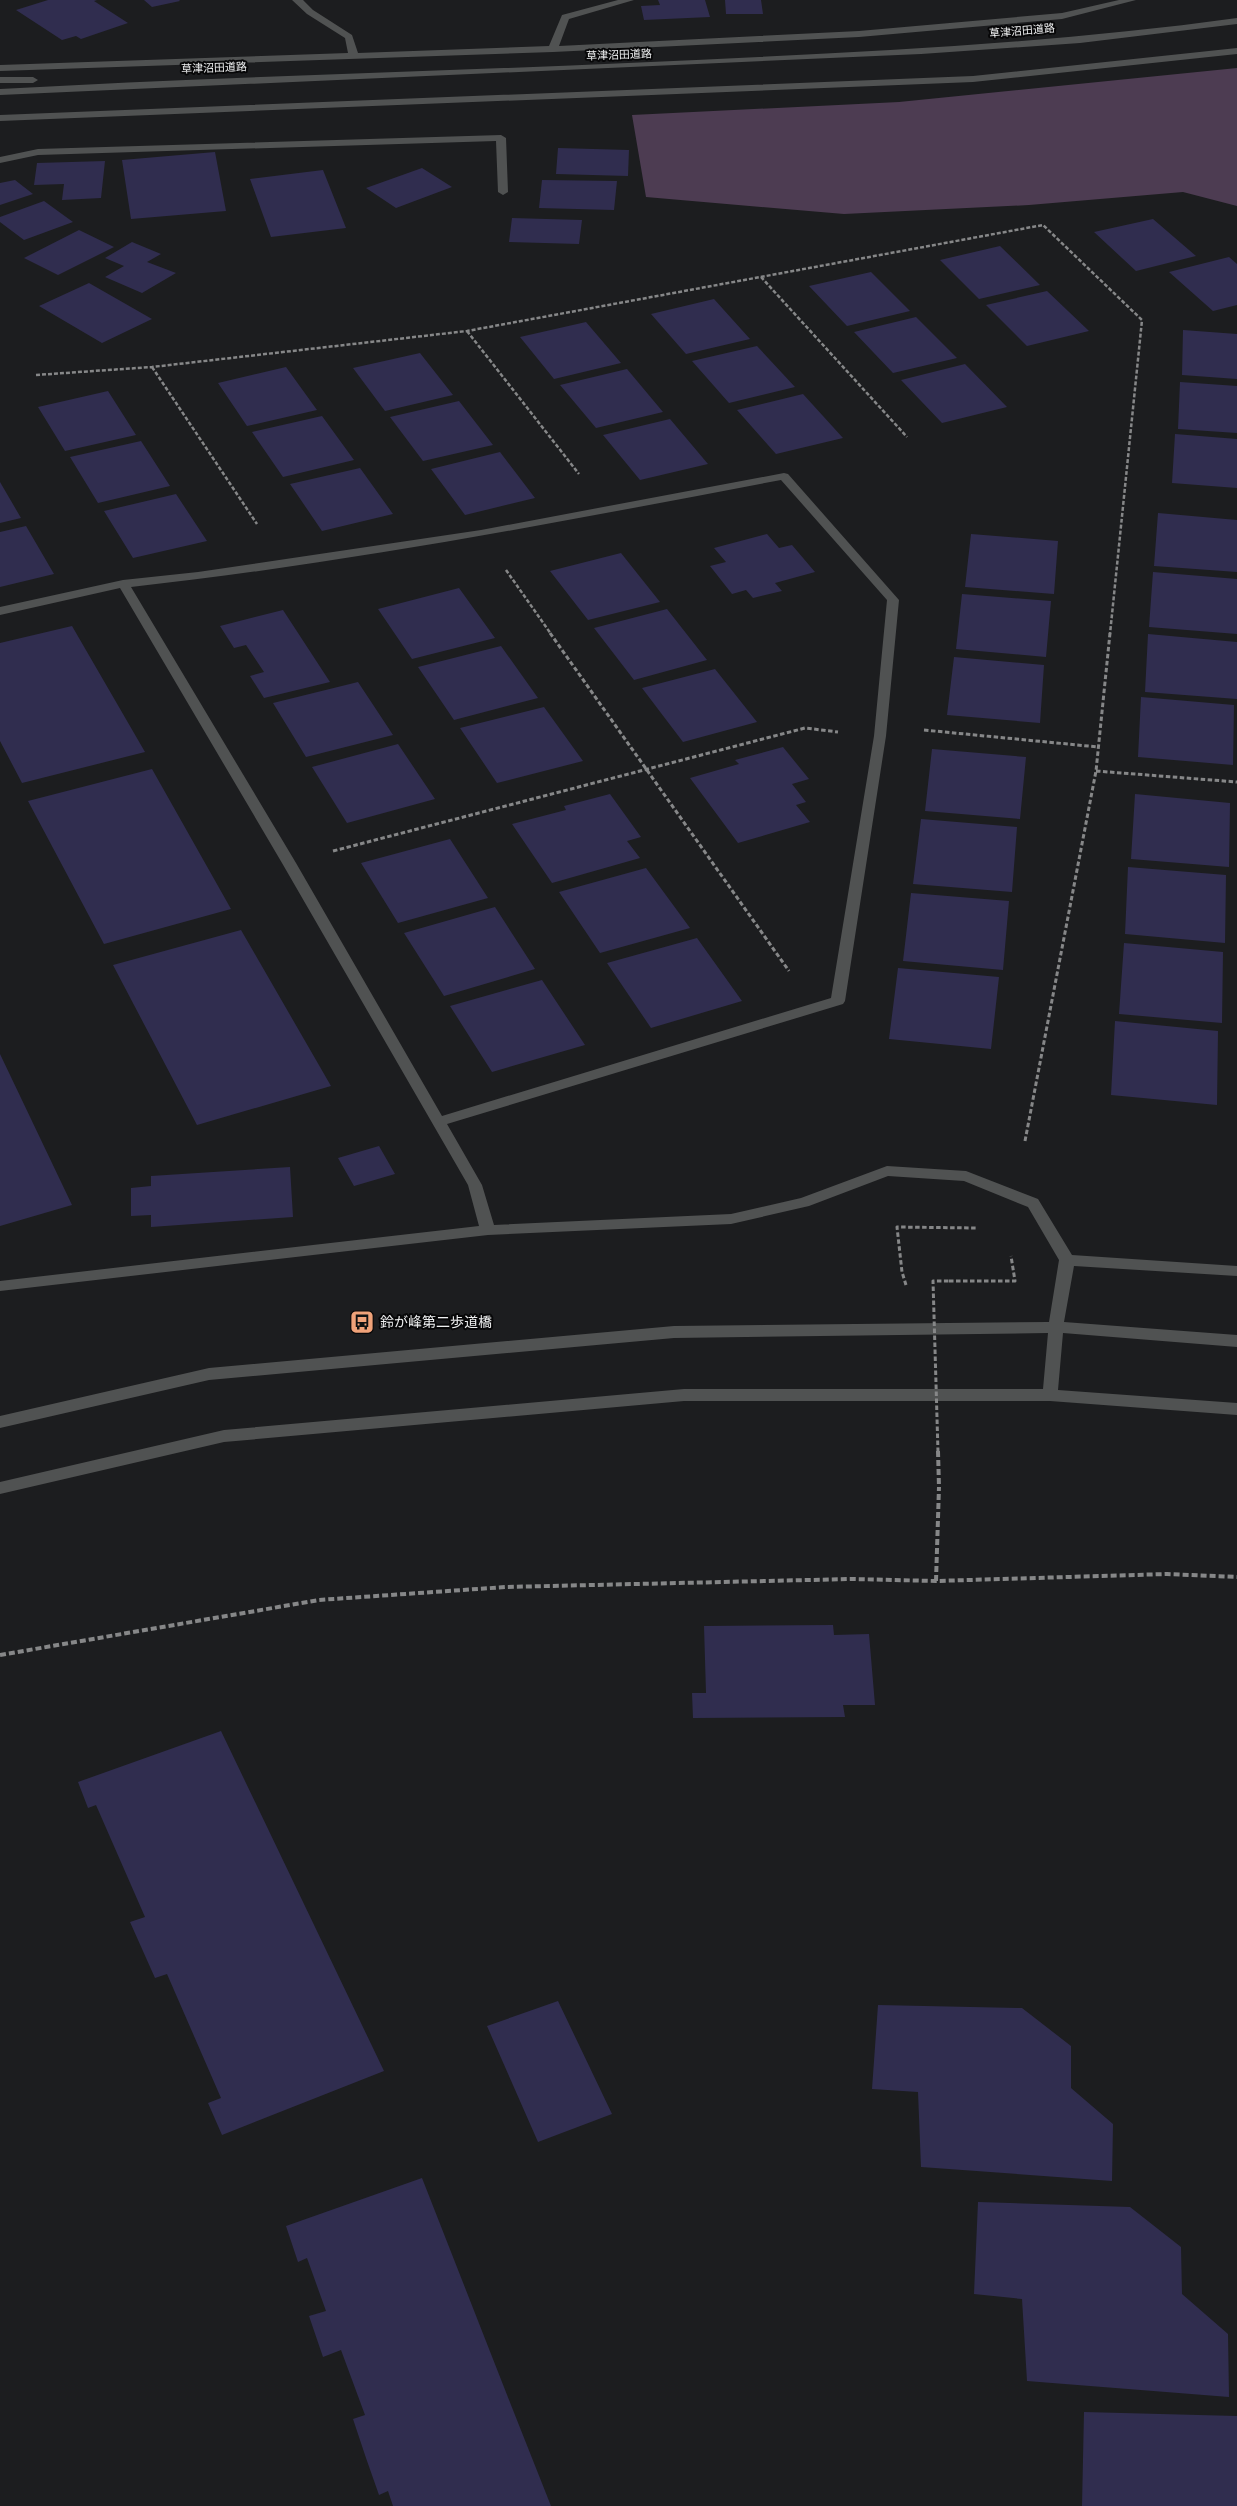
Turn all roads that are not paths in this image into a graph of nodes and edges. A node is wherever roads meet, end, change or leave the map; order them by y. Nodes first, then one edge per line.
1 (297, 0) edge
2 (629, 0) edge
3 (1131, 0) edge
4 (1237, 22) edge
5 (553, 49) junction
6 (1237, 51) edge
7 (354, 56) junction
8 (0, 68) edge
9 (0, 80) edge
10 (190, 81) junction
11 (0, 92) edge
12 (0, 118) edge
13 (0, 160) edge
14 (503, 192) dead end
15 (123, 584) junction
16 (0, 611) edge
17 (438, 1122) junction
18 (488, 1230) junction
19 (1067, 1260) junction
20 (1237, 1271) edge
21 (0, 1286) edge
22 (1056, 1327) junction
23 (1237, 1341) edge
24 (1050, 1395) junction
25 (1237, 1409) edge
26 (0, 1422) edge
27 (0, 1488) edge

1 - 7 street
2 - 5 street
3 - 5 street
4 - 10 street, 草津沼田道路
5 - 7 street
6 - 12 street
7 - 8 street
9 - 10 street
10 - 11 street, 草津沼田道路
13 - 14 street
15 - 16 street
15 - 17 street
15 - 17 street
17 - 18 street
18 - 19 street
18 - 21 street
19 - 20 street
19 - 22 street
22 - 23 street
22 - 24 street
22 - 26 street
24 - 25 street
24 - 27 street

